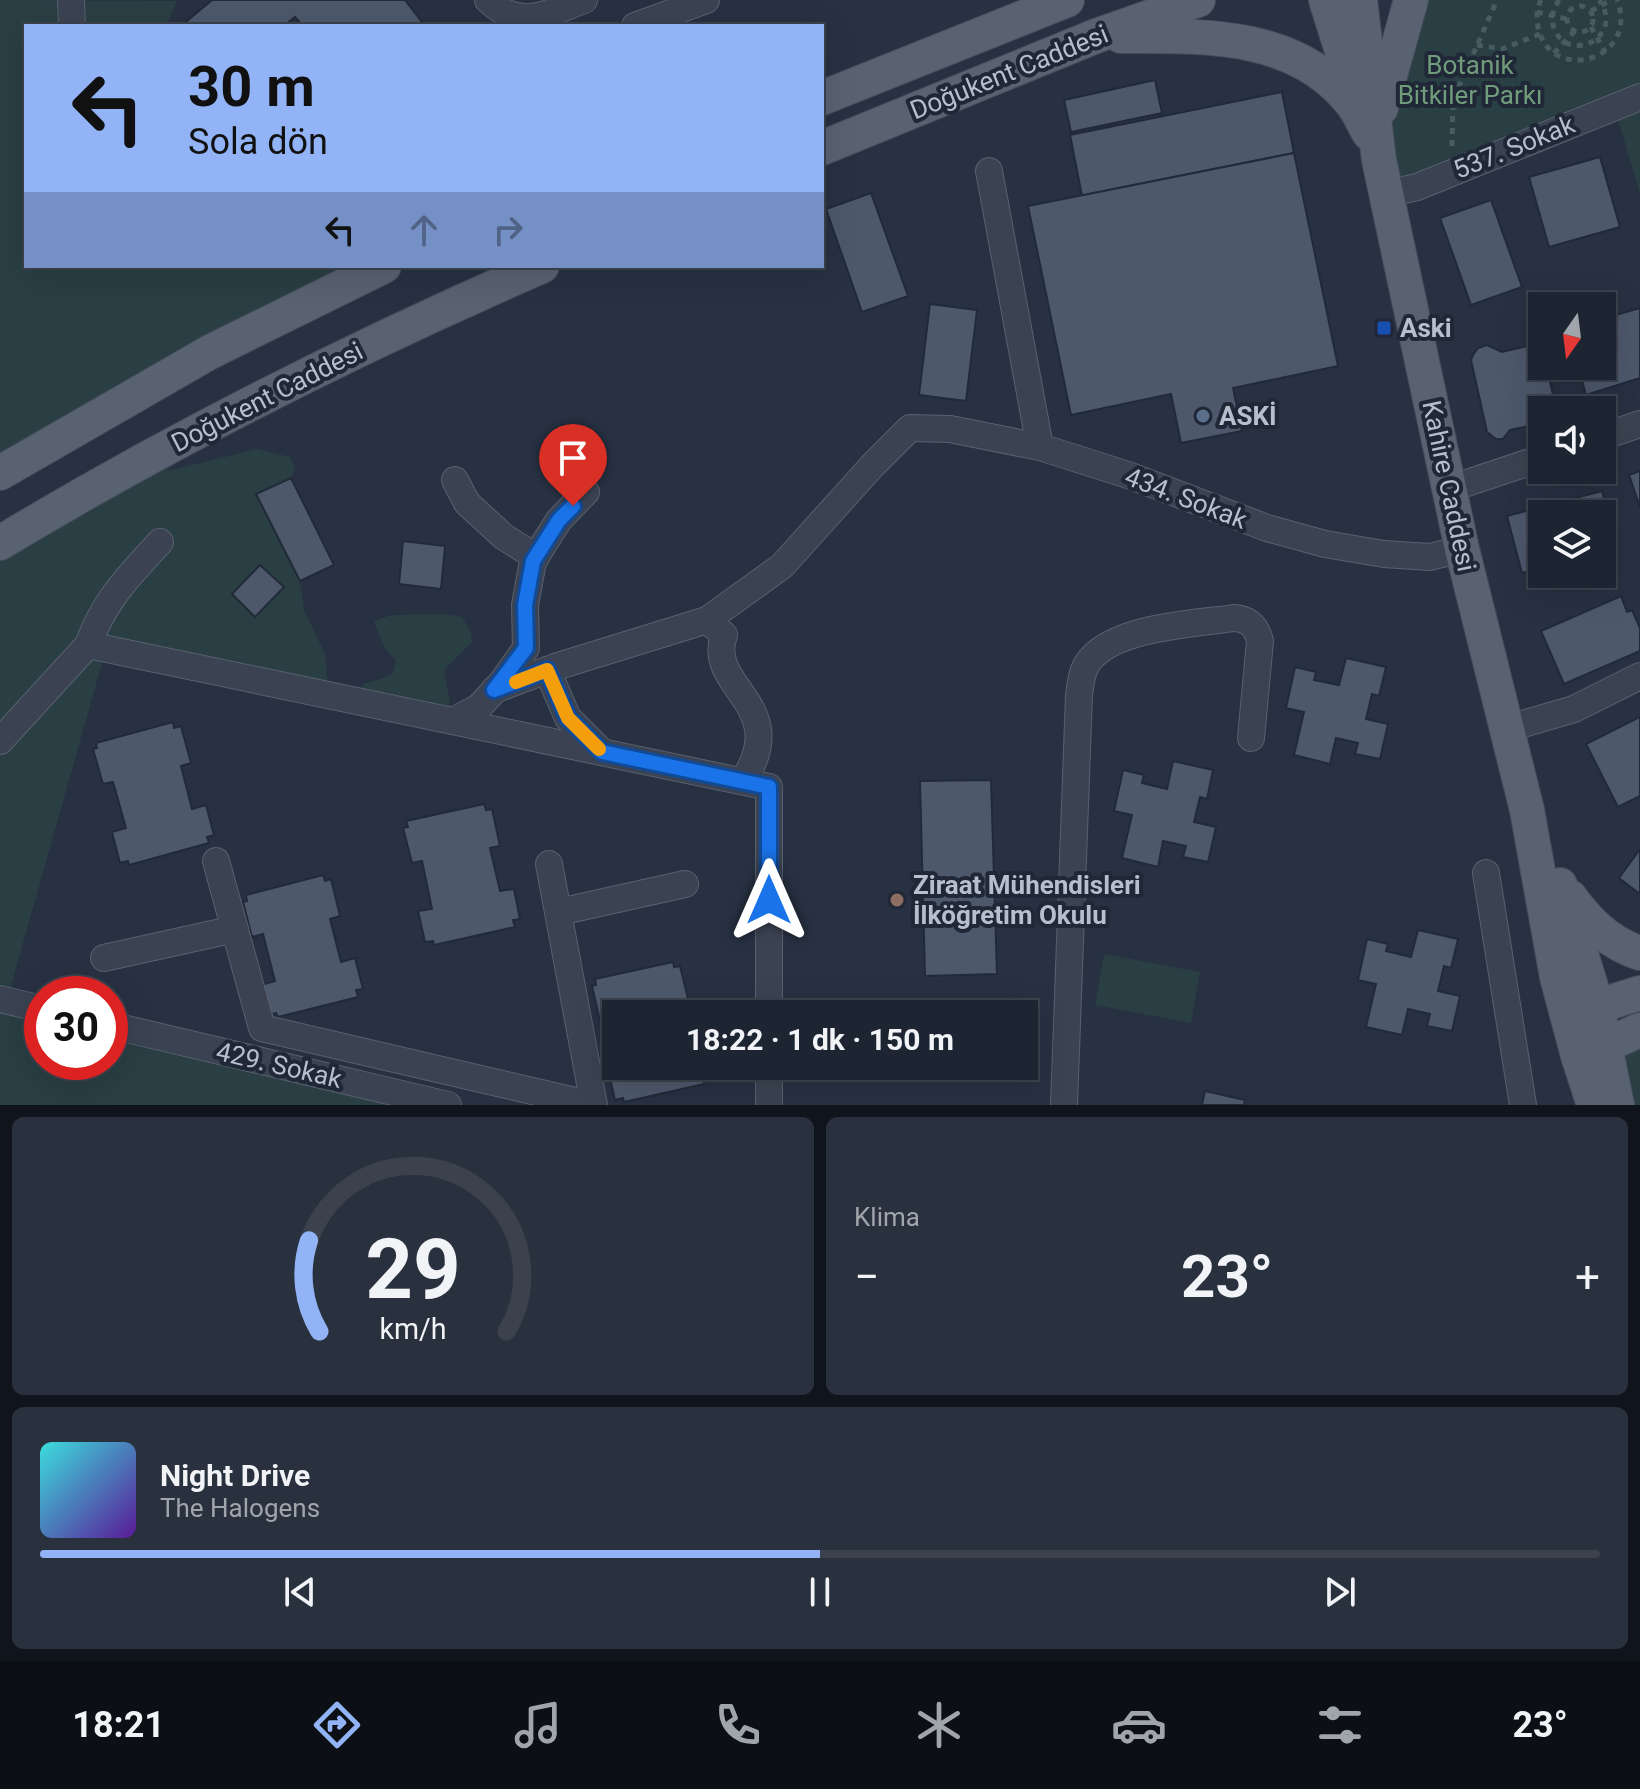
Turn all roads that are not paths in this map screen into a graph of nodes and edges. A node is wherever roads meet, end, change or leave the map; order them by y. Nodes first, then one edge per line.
1 (71, 0) edge
2 (488, 0) edge
3 (584, 0) edge
4 (706, 0) edge
5 (1067, 0) edge
6 (1198, 0) edge
7 (1326, 0) edge
8 (1360, 0) edge
9 (1411, 0) edge
10 (72, 24) edge
11 (640, 24) edge
12 (1096, 36) junction
13 (824, 97) edge
14 (1640, 97) edge
15 (1375, 141) junction
16 (824, 147) edge
17 (989, 171) dead end
18 (1386, 194) junction
19 (380, 268) edge
20 (537, 268) edge
21 (1640, 424) edge
22 (1616, 432) edge
23 (1040, 447) junction
24 (1528, 463) edge
25 (0, 473) edge
26 (455, 480) dead end
27 (1449, 489) junction
28 (586, 492) dead end
29 (160, 542) dead end
30 (0, 543) edge
31 (1462, 549) junction
32 (536, 557) junction
33 (707, 620) junction
34 (88, 645) junction
35 (547, 670) junction
36 (1640, 676) edge
37 (494, 690) junction
38 (453, 721) junction
39 (1509, 728) junction
40 (1251, 738) dead end
41 (0, 741) edge
42 (602, 752) junction
43 (743, 781) junction
44 (1527, 810) junction
45 (216, 861) dead end
46 (549, 864) dead end
47 (1486, 873) dead end
48 (1559, 882) junction
49 (685, 884) dead end
50 (559, 912) junction
51 (235, 929) junction
52 (1640, 953) edge
53 (104, 958) dead end
54 (1640, 993) edge
55 (0, 999) edge
56 (769, 1000) edge
57 (24, 1005) edge
58 (1582, 1011) junction
59 (128, 1029) edge
60 (1640, 1030) edge
61 (1592, 1051) junction
62 (422, 1065) junction
63 (769, 1080) edge
64 (414, 1097) junction
65 (448, 1105) edge
66 (593, 1105) edge
67 (769, 1105) edge
68 (1064, 1105) edge
69 (1523, 1105) edge
70 (1594, 1105) edge
71 (1617, 1105) edge

1 - 10 street
2 - 3 street
4 - 11 street
5 - 13 main road, Doğukent Caddesi
6 - 12 main road, Doğukent Caddesi
7 - 15 main road, Kahire Caddesi
8 - 15 main road, Kahire Caddesi
9 - 15 main road
12 - 15 main road
12 - 16 main road, Doğukent Caddesi
14 - 18 street, 537. Sokak
15 - 18 main road, Kahire Caddesi
17 - 23 street
18 - 27 main road, Kahire Caddesi
19 - 25 main road
20 - 30 main road, Doğukent Caddesi
21 - 22 street
23 - 31 street, 434. Sokak
23 - 33 street, 434. Sokak
24 - 27 street
26 - 32 street
27 - 31 main road, Kahire Caddesi
28 - 32 street
29 - 34 street
31 - 39 main road, Kahire Caddesi
32 - 37 street
33 - 35 street
33 - 43 street
34 - 38 street
34 - 41 street
35 - 37 street
35 - 42 street
36 - 39 street
37 - 38 street
38 - 42 street
39 - 44 main road, Kahire Caddesi
40 - 68 street
42 - 43 street
43 - 56 street
44 - 48 main road, Kahire Caddesi
44 - 58 main road, Kahire Caddesi
45 - 51 street
46 - 50 street
47 - 69 street
48 - 52 main road
48 - 58 main road, Kahire Caddesi
49 - 50 street
50 - 66 street
51 - 53 street
51 - 62 street
54 - 58 main road
55 - 57 street
58 - 61 main road, Kahire Caddesi
59 - 64 street, 429. Sokak
60 - 61 main road
61 - 70 main road, Kahire Caddesi
61 - 71 main road, Kahire Caddesi
62 - 64 street
62 - 66 street
63 - 67 street
64 - 65 street, 429. Sokak

